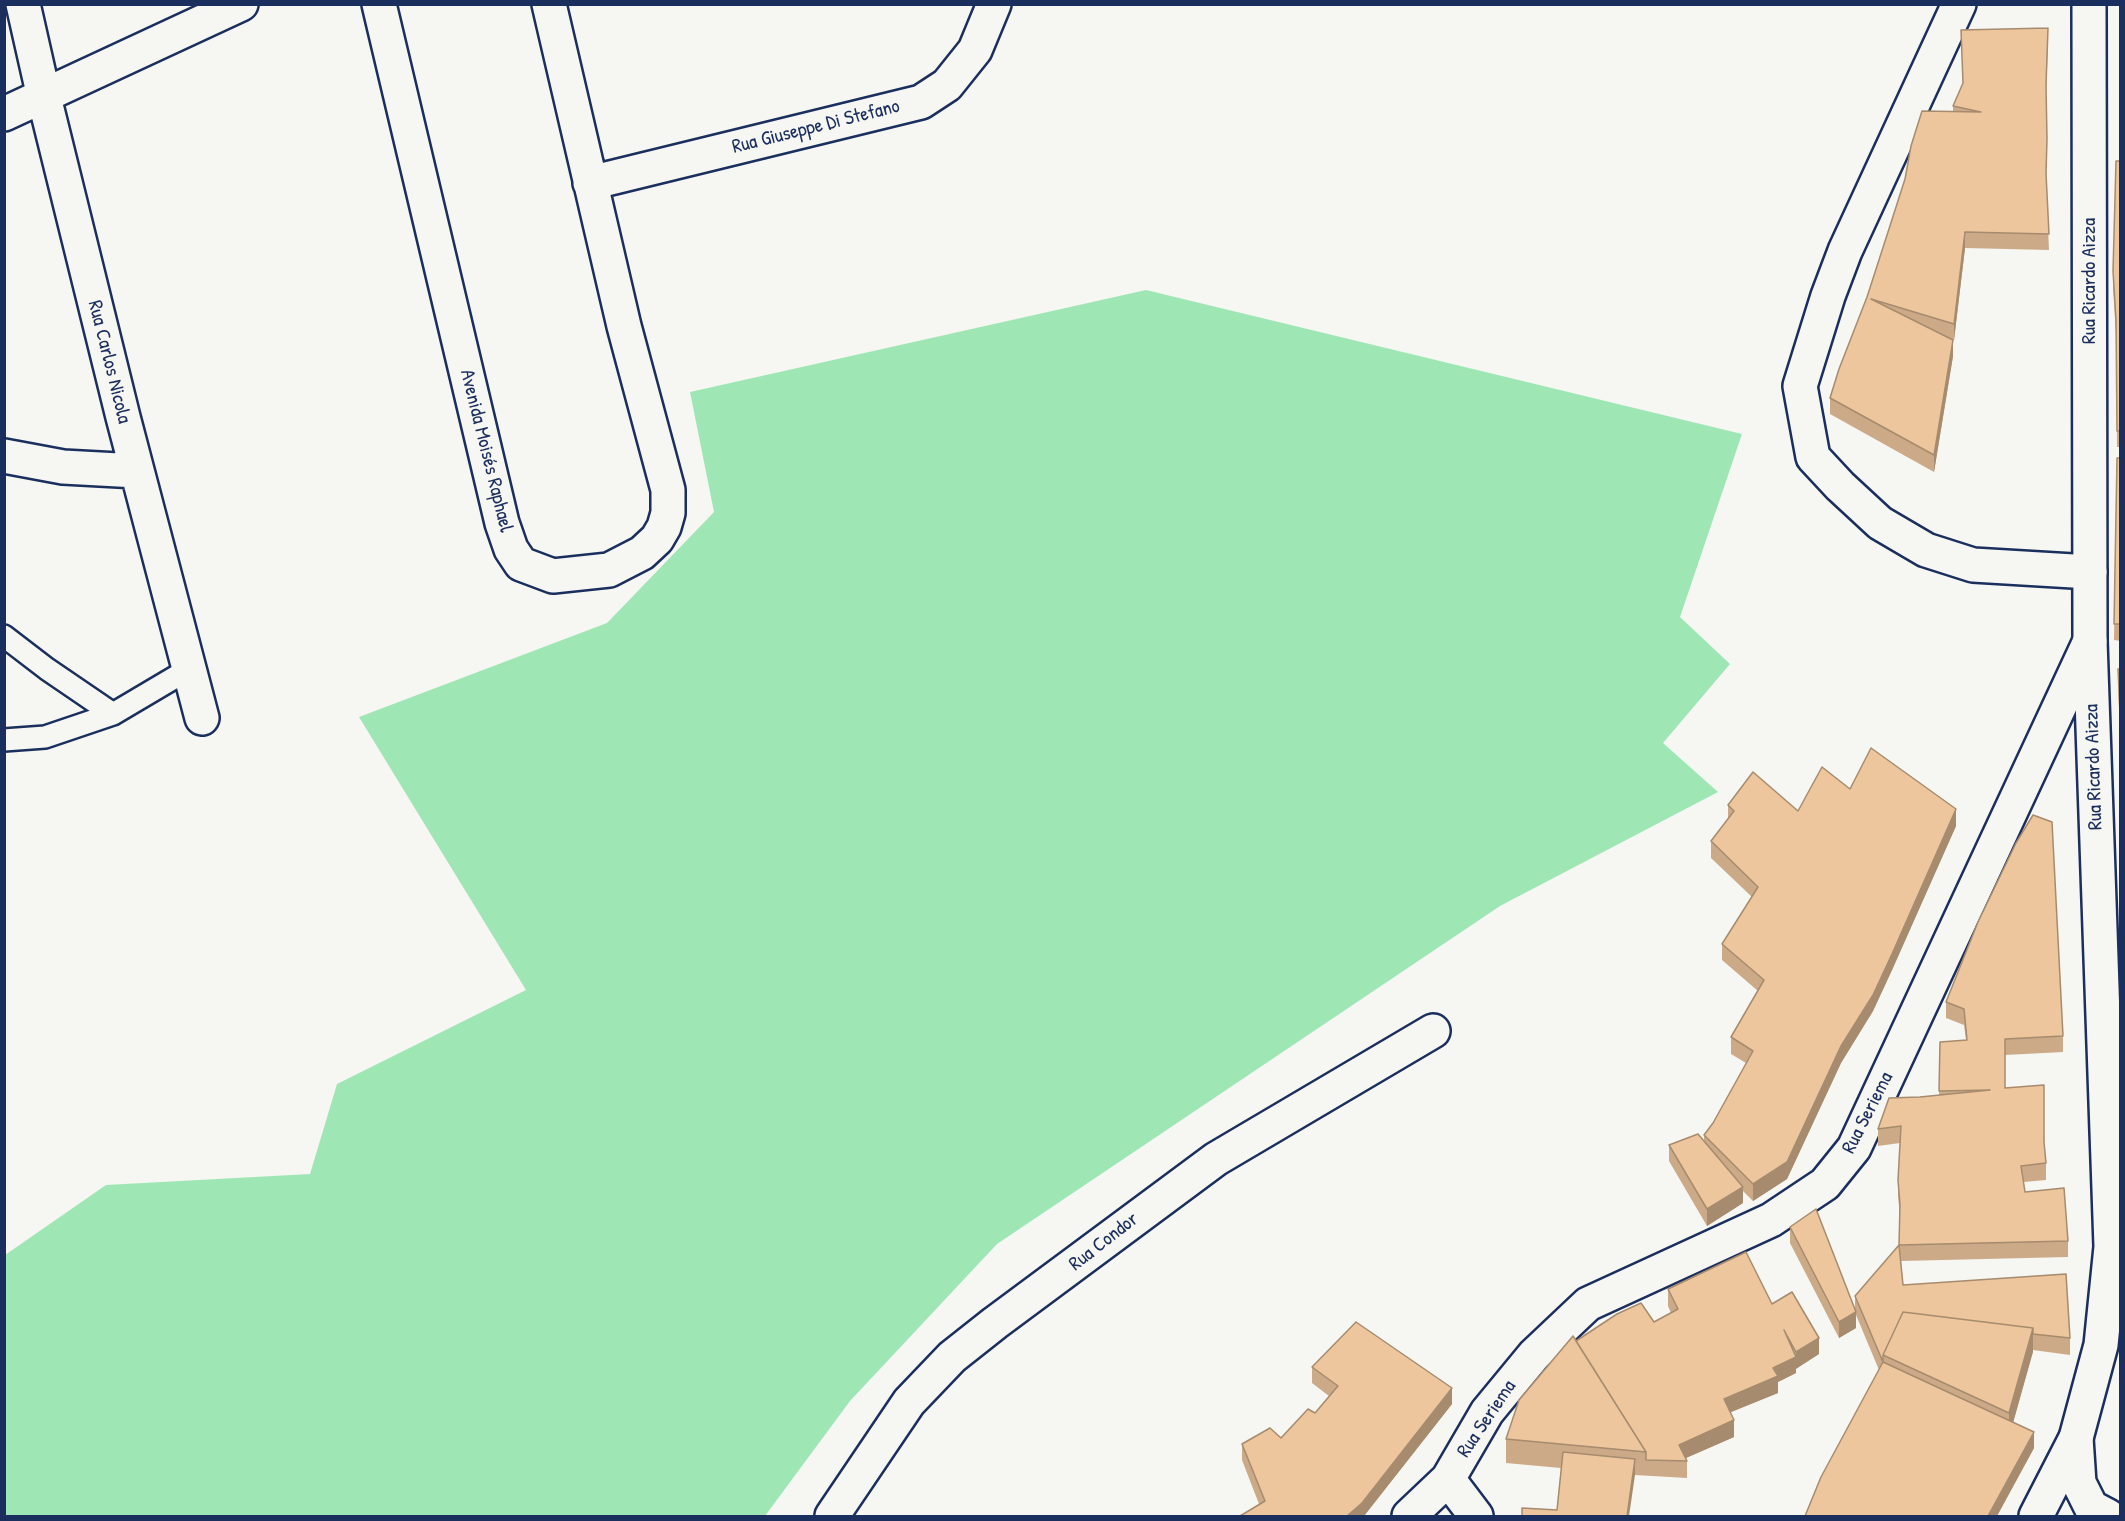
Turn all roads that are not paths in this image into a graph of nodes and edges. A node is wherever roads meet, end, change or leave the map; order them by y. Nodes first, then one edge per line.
1 (23, 4) edge
2 (241, 4) edge
3 (379, 4) edge
4 (549, 4) edge
5 (994, 4) edge
6 (1959, 4) edge
7 (2089, 4) edge
8 (44, 97) junction
9 (4, 114) edge
10 (590, 183) junction
11 (4, 456) edge
12 (137, 471) junction
13 (2090, 572) junction
14 (4, 636) edge
15 (2090, 641) junction
16 (189, 669) junction
17 (113, 714) junction
18 (202, 718) dead end
19 (4, 740) edge
20 (1433, 1032) dead end
21 (2076, 1438) junction
22 (1448, 1479) junction
23 (832, 1516) edge
24 (1409, 1516) edge
25 (1476, 1516) edge
26 (2036, 1516) edge
27 (2108, 1516) edge

1 - 8 street, Rua Carlos Nicola
2 - 8 street
3 - 10 street, Avenida Moisés Raphael
4 - 10 street, Avenida Moisés Raphael
5 - 10 street, Rua Giuseppe Di Stefano
6 - 13 street
7 - 13 street, Rua Ricardo Aizza
8 - 9 street
8 - 12 street, Rua Carlos Nicola
11 - 12 street
12 - 16 street, Rua Carlos Nicola
13 - 15 street, Rua Ricardo Aizza
14 - 17 lane
15 - 21 street, Rua Ricardo Aizza
15 - 22 street, Rua Seriema
16 - 17 lane
16 - 18 street, Rua Carlos Nicola
17 - 19 lane
20 - 23 street, Rua Condor
21 - 26 street, Rua Ricardo Aizza
21 - 27 street
22 - 24 street, Rua Seriema
22 - 25 street

